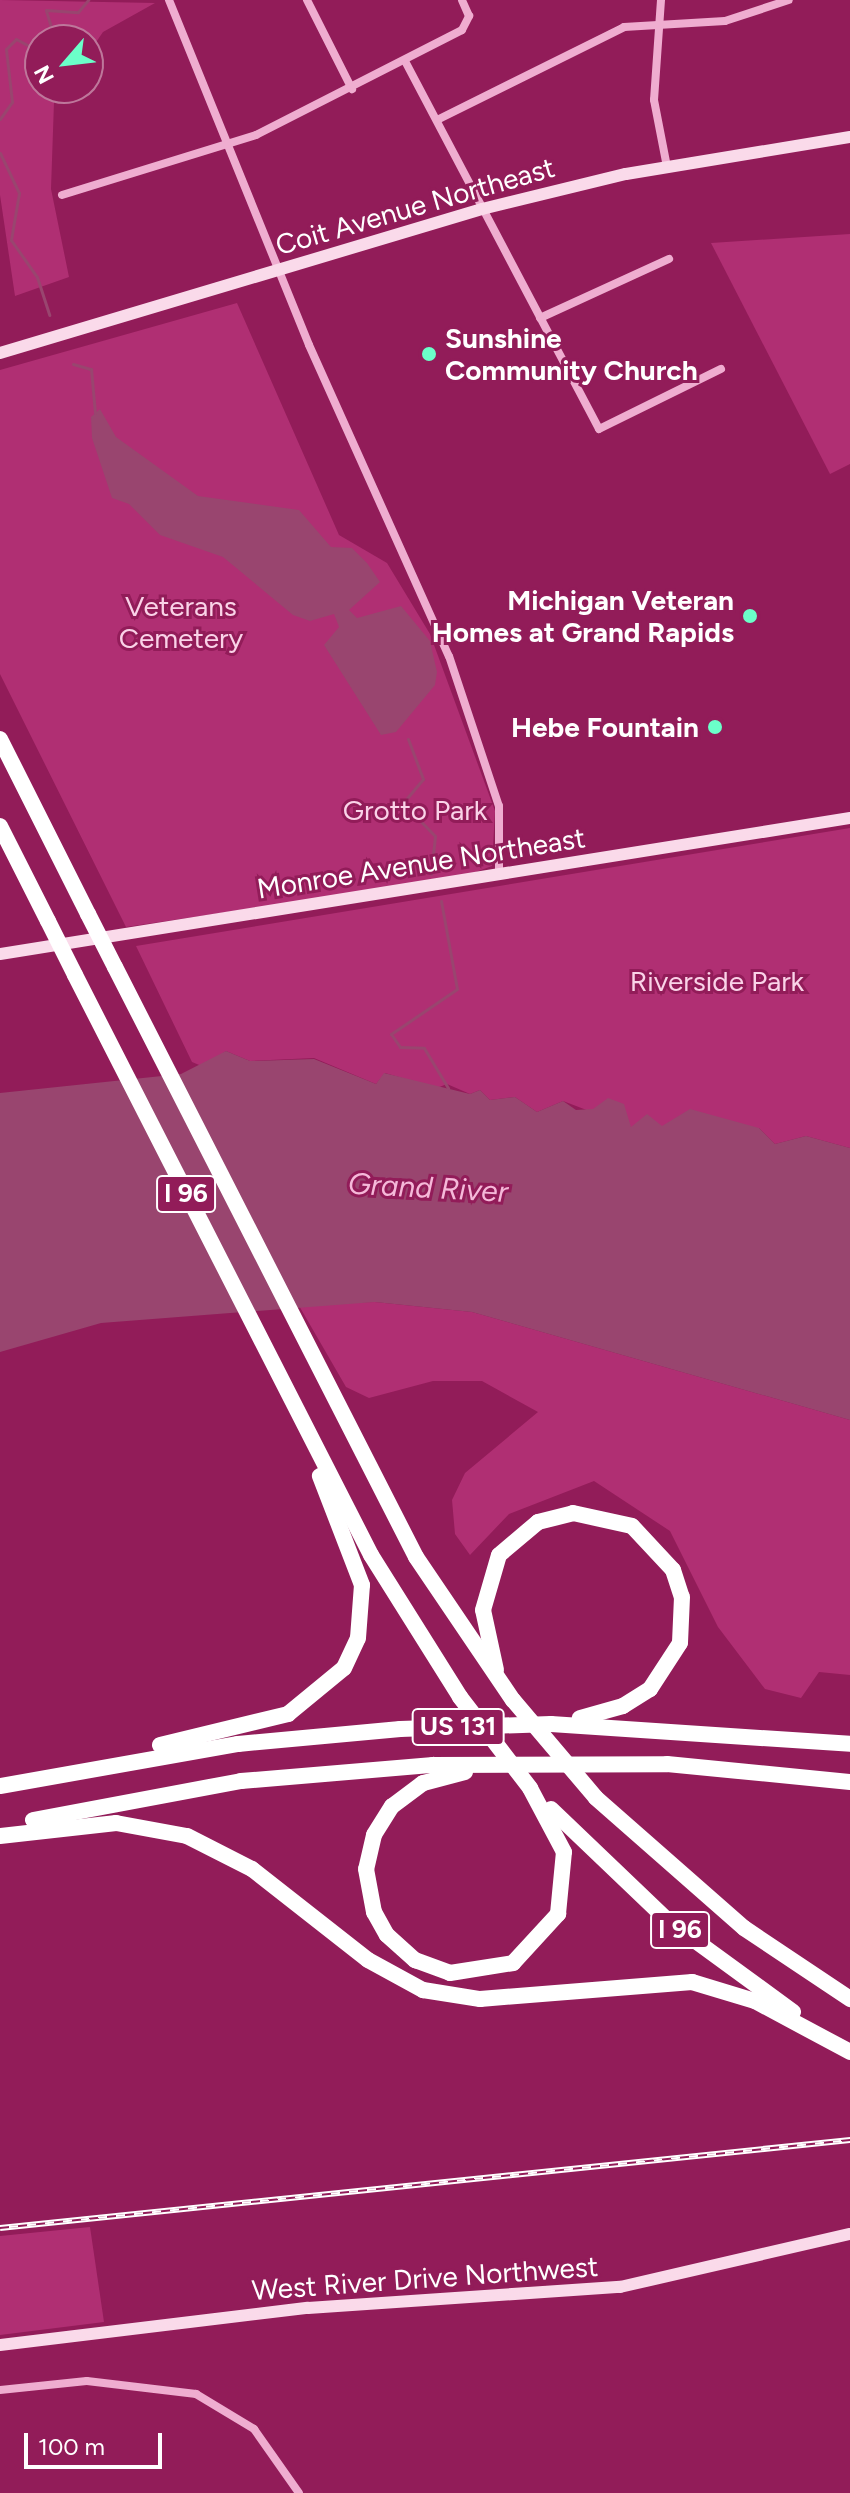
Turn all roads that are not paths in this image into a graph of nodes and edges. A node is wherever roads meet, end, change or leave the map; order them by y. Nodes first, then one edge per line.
1 (169, 0) edge
2 (307, 0) edge
3 (661, 0) edge
4 (789, 0) edge
5 (464, 3) edge
6 (657, 22) junction
7 (405, 61) junction
8 (352, 89) junction
9 (437, 120) junction
10 (850, 137) edge
11 (229, 142) junction
12 (667, 167) junction
13 (62, 195) dead end
14 (482, 209) junction
15 (669, 259) dead end
16 (281, 269) junction
17 (540, 318) junction
18 (0, 353) edge
19 (721, 369) dead end
20 (0, 739) edge
21 (850, 818) edge
22 (0, 826) edge
23 (499, 875) junction
24 (0, 954) edge
25 (290, 1396) junction
26 (509, 1695) junction
27 (551, 1724) junction
28 (850, 1744) edge
29 (545, 1760) junction
30 (69, 1771) junction
31 (850, 1782) edge
32 (0, 1786) edge
33 (530, 1788) junction
34 (0, 1827) edge
35 (0, 1836) edge
36 (799, 1967) junction
37 (850, 1990) edge
38 (850, 1999) edge
39 (850, 2050) edge
40 (850, 2234) edge
41 (0, 2345) edge
42 (0, 2390) edge
43 (299, 2493) edge

1 - 11 street
2 - 8 street
3 - 6 street
4 - 6 street
5 - 7 street
6 - 9 street
6 - 12 street
7 - 8 street
7 - 9 street
8 - 11 street
9 - 14 street
10 - 12 main road, Coit Avenue Northeast
11 - 13 street
11 - 16 street
12 - 14 main road, Coit Avenue Northeast
14 - 16 main road, Coit Avenue Northeast
14 - 17 street
15 - 17 street
16 - 18 main road, Coit Avenue Northeast
16 - 23 street
17 - 19 street
20 - 26 highway, I 96, bridge
21 - 23 main road, Monroe Avenue Northeast
22 - 25 highway, I 96, bridge
23 - 24 main road, Monroe Avenue Northeast
25 - 30 highway
25 - 33 highway, I 96, bridge
26 - 27 highway
26 - 36 highway, I 96, bridge
27 - 28 highway, US 131
27 - 30 highway, US 131
29 - 31 highway, US 131
29 - 33 highway
29 - 34 highway, US 131
30 - 32 highway, US 131
33 - 39 highway, I 96
35 - 39 highway
36 - 37 highway
36 - 38 highway, I 96
40 - 41 main road, West River Drive Northwest
42 - 43 street

